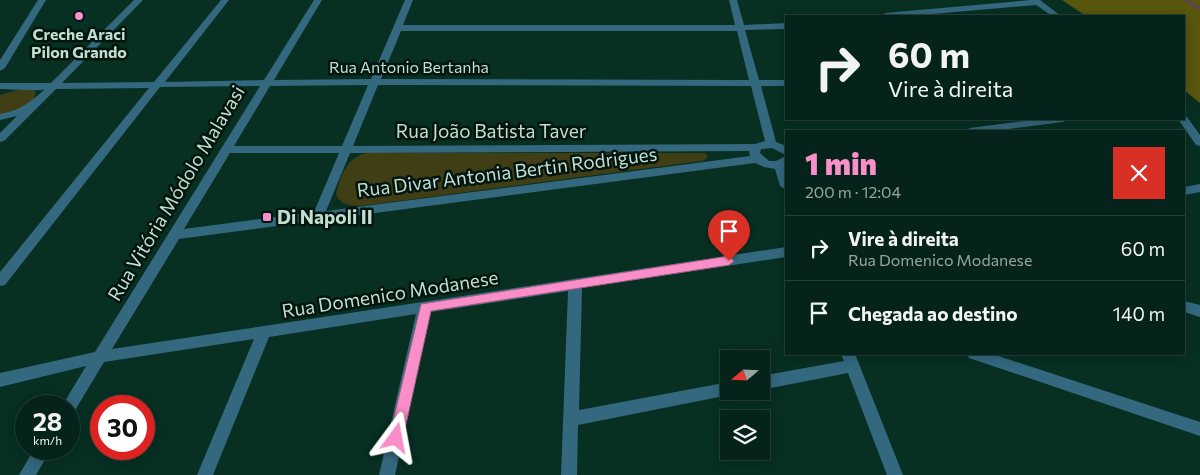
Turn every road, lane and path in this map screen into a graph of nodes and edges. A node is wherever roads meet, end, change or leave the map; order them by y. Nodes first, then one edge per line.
1 (42, 0) edge
2 (139, 0) edge
3 (225, 0) edge
4 (318, 0) edge
5 (409, 0) edge
6 (734, 0) edge
7 (1036, 1) edge
8 (895, 15) edge
9 (1056, 15) edge
10 (785, 26) edge
11 (397, 28) junction
12 (741, 28) junction
13 (0, 68) edge
14 (375, 82) junction
15 (266, 83) junction
16 (755, 83) junction
17 (785, 83) edge
18 (156, 85) junction
19 (0, 86) edge
20 (28, 86) junction
21 (54, 86) junction
22 (0, 92) edge
23 (37, 103) junction
24 (0, 117) edge
25 (1055, 120) edge
26 (1183, 120) edge
27 (978, 130) edge
28 (0, 139) edge
29 (1200, 143) edge
30 (771, 144) junction
31 (709, 147) junction
32 (346, 149) junction
33 (225, 150) junction
34 (785, 151) edge
35 (756, 153) junction
36 (783, 162) edge
37 (717, 164) junction
38 (785, 178) edge
39 (1200, 188) edge
40 (1185, 191) edge
41 (318, 216) junction
42 (173, 235) junction
43 (785, 252) edge
44 (0, 280) edge
45 (575, 284) junction
46 (425, 307) junction
47 (1185, 307) edge
48 (1200, 311) edge
49 (264, 332) junction
50 (977, 355) edge
51 (99, 358) junction
52 (850, 360) edge
53 (0, 380) edge
54 (770, 381) edge
55 (720, 391) edge
56 (76, 395) edge
57 (570, 419) junction
58 (1200, 429) edge
59 (37, 460) edge
60 (28, 475) edge
61 (205, 475) edge
62 (388, 475) edge
63 (569, 475) edge
64 (895, 475) edge

1 - 13 street
2 - 21 street
3 - 18 street
4 - 15 street, Rua Vitória Módolo Malavasi
5 - 11 street
6 - 12 street
7 - 8 street
7 - 9 street
10 - 12 street
11 - 12 street
11 - 14 street
12 - 16 street
14 - 15 street, Rua Antonio Bertanha
14 - 16 street, Rua Antonio Bertanha
14 - 32 street
15 - 18 street, Rua Antonio Bertanha
15 - 33 street, Rua Vitória Módolo Malavasi
16 - 17 street, Rua Antonio Bertanha
16 - 30 street
18 - 21 street, Rua Antonio Bertanha
18 - 44 street
19 - 20 street
20 - 21 street, Rua Antonio Bertanha
20 - 22 street
20 - 23 street
21 - 23 street
23 - 24 street
23 - 28 street
25 - 27 street
26 - 29 street
30 - 34 street
30 - 35 street
31 - 32 street, Rua João Batista Taver
31 - 35 street, Rua João Batista Taver
31 - 37 street
32 - 33 street, Rua João Batista Taver
32 - 41 street
33 - 42 street, Rua Vitória Módolo Malavasi
35 - 36 street
35 - 37 street, Rua Divar Antonia Bertin Rodrigues
36 - 38 street
37 - 41 street, Rua Divar Antonia Bertin Rodrigues
39 - 40 street
41 - 42 street, Rua Divar Antonia Bertin Rodrigues
42 - 51 street, Rua Vitória Módolo Malavasi
43 - 45 street, Rua Domenico Modanese
45 - 46 street, Rua Domenico Modanese
45 - 57 street
46 - 49 street, Rua Domenico Modanese
46 - 62 street
47 - 48 street
49 - 51 street, Rua Domenico Modanese
49 - 61 street
50 - 58 street
51 - 53 street, Rua Domenico Modanese
51 - 56 street, Rua Vitória Módolo Malavasi
52 - 54 street
52 - 64 street
55 - 57 street
57 - 63 street
59 - 60 street

